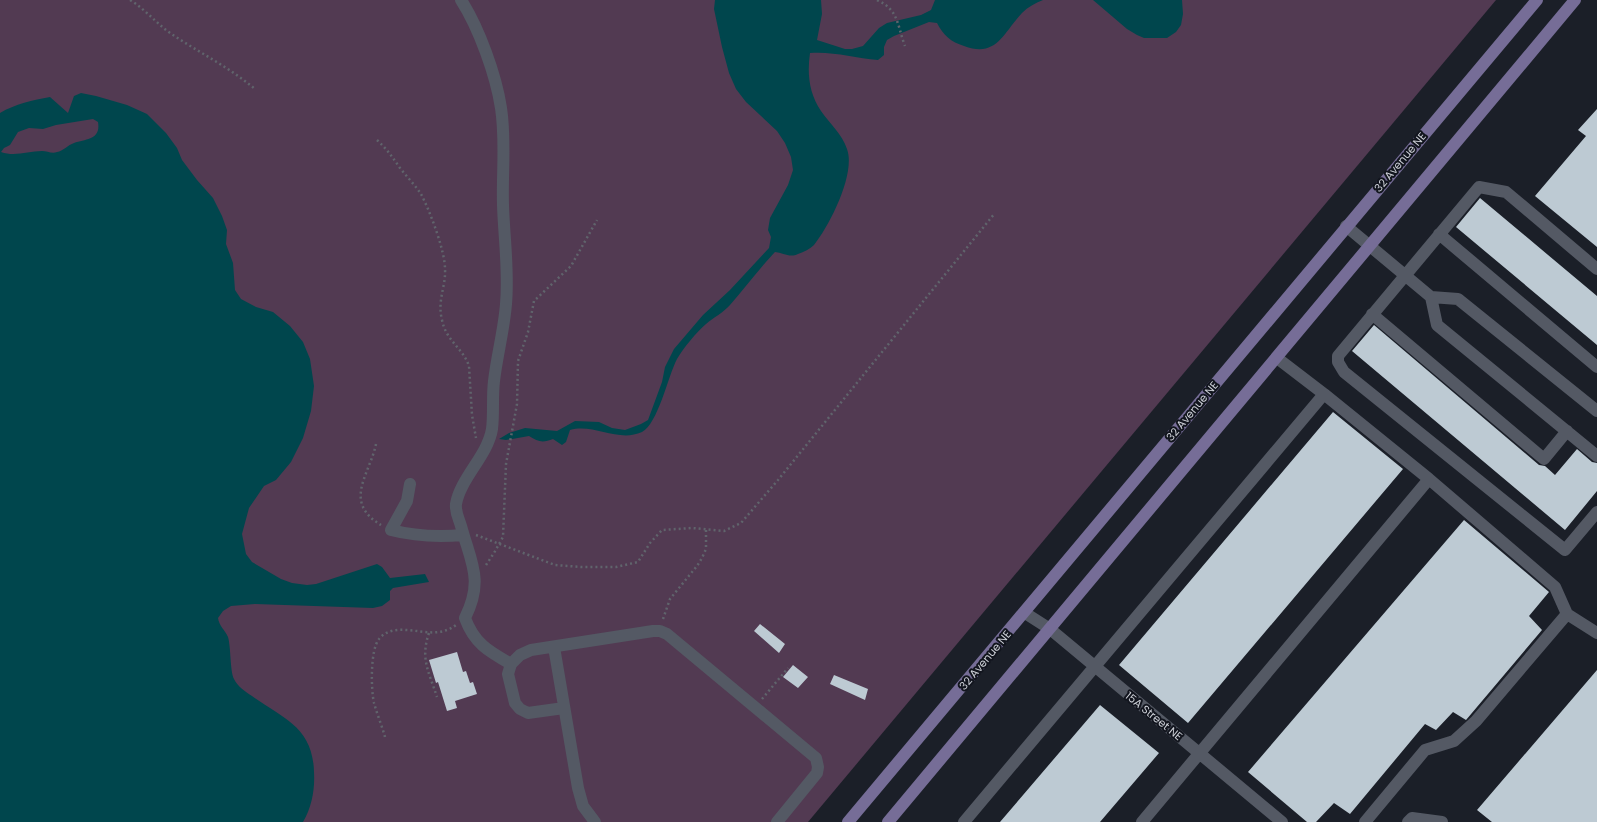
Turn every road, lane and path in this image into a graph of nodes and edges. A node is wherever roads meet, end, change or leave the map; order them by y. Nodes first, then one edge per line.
1 (130, 0) edge
2 (461, 0) edge
3 (877, 0) edge
4 (1537, 0) edge
5 (1575, 0) edge
6 (905, 46) dead end
7 (255, 89) dead end
8 (377, 140) dead end
9 (995, 213) dead end
10 (597, 220) dead end
11 (1346, 226) junction
12 (1439, 234) junction
13 (1370, 246) junction
14 (1597, 269) edge
15 (1405, 275) junction
16 (1431, 297) junction
17 (1372, 314) junction
18 (1277, 358) junction
19 (1597, 367) edge
20 (1324, 394) junction
21 (1595, 405) edge
22 (1567, 431) junction
23 (376, 444) dead end
24 (1597, 456) edge
25 (478, 461) junction
26 (1428, 479) junction
27 (410, 484) dead end
28 (1597, 512) edge
29 (706, 529) junction
30 (390, 530) junction
31 (463, 535) junction
32 (500, 543) junction
33 (476, 580) junction
34 (1025, 612) junction
35 (1567, 614) junction
36 (465, 618) junction
37 (1050, 629) junction
38 (660, 630) junction
39 (429, 633) junction
40 (1597, 633) edge
41 (554, 647) junction
42 (510, 664) junction
43 (1094, 667) junction
44 (788, 668) dead end
45 (767, 693) dead end
46 (437, 696) dead end
47 (564, 708) junction
48 (385, 737) dead end
49 (1199, 753) junction
50 (595, 822) edge
51 (777, 822) edge
52 (848, 822) edge
53 (888, 822) edge
54 (964, 822) edge
55 (1142, 822) edge
56 (1282, 822) edge
57 (1365, 822) edge
58 (1408, 822) edge
59 (1442, 822) edge

1 - 7 path
2 - 25 street
3 - 6 path
4 - 11 main road, 32 Avenue NE
5 - 13 main road
8 - 25 path
9 - 29 path
10 - 32 path
11 - 13 street
11 - 34 main road, 32 Avenue NE
12 - 14 street
12 - 15 street
12 - 19 street
13 - 15 street
13 - 18 main road
15 - 16 street
15 - 17 street
16 - 21 street
16 - 22 street
17 - 22 street
17 - 28 street
18 - 20 street
18 - 37 main road
20 - 26 street
20 - 43 street
22 - 24 street
23 - 30 path
25 - 31 street
26 - 35 street
26 - 49 street
27 - 30 street
29 - 32 path
29 - 38 path
30 - 31 street
31 - 32 path
31 - 33 street
32 - 33 path
33 - 36 street
34 - 37 street, 15A Street NE
34 - 52 main road, 32 Avenue NE
35 - 40 street
35 - 57 street
36 - 39 path
36 - 42 street
37 - 43 street, 15A Street NE
37 - 53 main road
38 - 41 street
38 - 51 street
39 - 46 path
39 - 48 path
41 - 42 street
41 - 47 street
42 - 47 street
43 - 49 street, 15A Street NE
43 - 54 street
44 - 45 path
47 - 50 street
49 - 55 street
49 - 56 street, 15A Street NE
58 - 59 street

